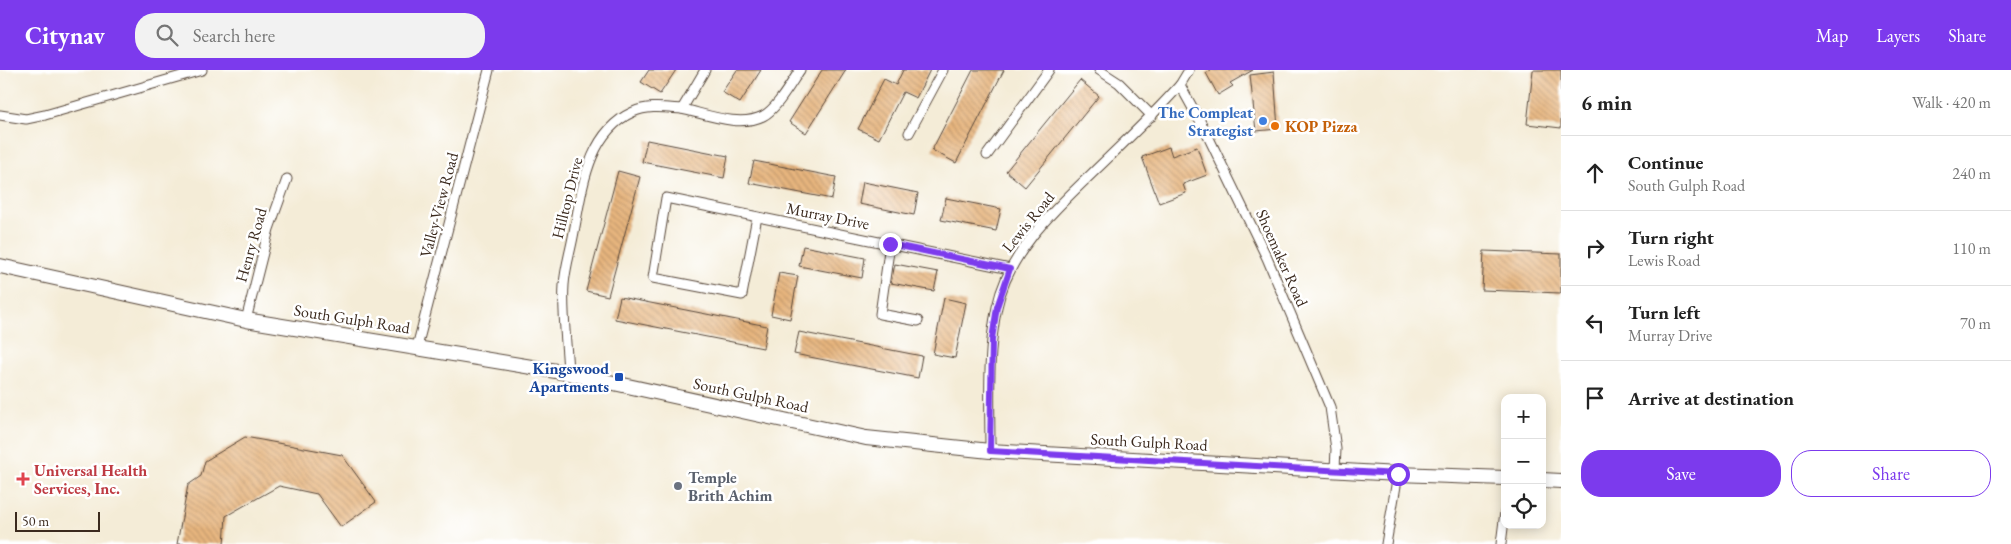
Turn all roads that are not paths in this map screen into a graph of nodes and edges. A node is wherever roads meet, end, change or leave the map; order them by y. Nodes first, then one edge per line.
1 (202, 70) edge
2 (489, 70) edge
3 (705, 70) edge
4 (800, 70) edge
5 (943, 70) edge
6 (1049, 70) edge
7 (1099, 70) edge
8 (1189, 70) edge
9 (1180, 86) junction
10 (682, 109) junction
11 (0, 115) edge
12 (1152, 116) junction
13 (909, 133) dead end
14 (988, 156) dead end
15 (287, 179) dead end
16 (758, 217) junction
17 (890, 244) junction
18 (0, 266) edge
19 (1010, 269) junction
20 (246, 320) junction
21 (918, 321) dead end
22 (417, 347) junction
23 (568, 373) junction
24 (990, 451) junction
25 (1335, 469) junction
26 (1398, 474) junction
27 (1501, 478) edge
28 (1546, 480) edge
29 (1561, 481) edge
30 (1503, 529) edge
31 (1386, 544) edge
32 (1501, 544) edge

1 - 11 street
2 - 22 street, Valley-View Road
3 - 10 street
4 - 10 street, Hilltop Drive
5 - 13 street
6 - 14 street
7 - 12 street
8 - 9 street
9 - 12 street, Lewis Road
9 - 25 street, Shoemaker Road
10 - 23 street, Hilltop Drive
12 - 19 street, Lewis Road
15 - 20 street, Henry Road
16 - 16 street, Murray Drive
16 - 17 street, Murray Drive
17 - 19 street, Murray Drive
17 - 21 street
18 - 20 main road, South Gulph Road
19 - 24 street, Lewis Road
20 - 22 main road, South Gulph Road
22 - 23 main road, South Gulph Road
23 - 24 main road, South Gulph Road
24 - 25 main road, South Gulph Road
25 - 26 main road, South Gulph Road
26 - 27 main road, South Gulph Road
26 - 31 street
28 - 29 main road
30 - 32 street

